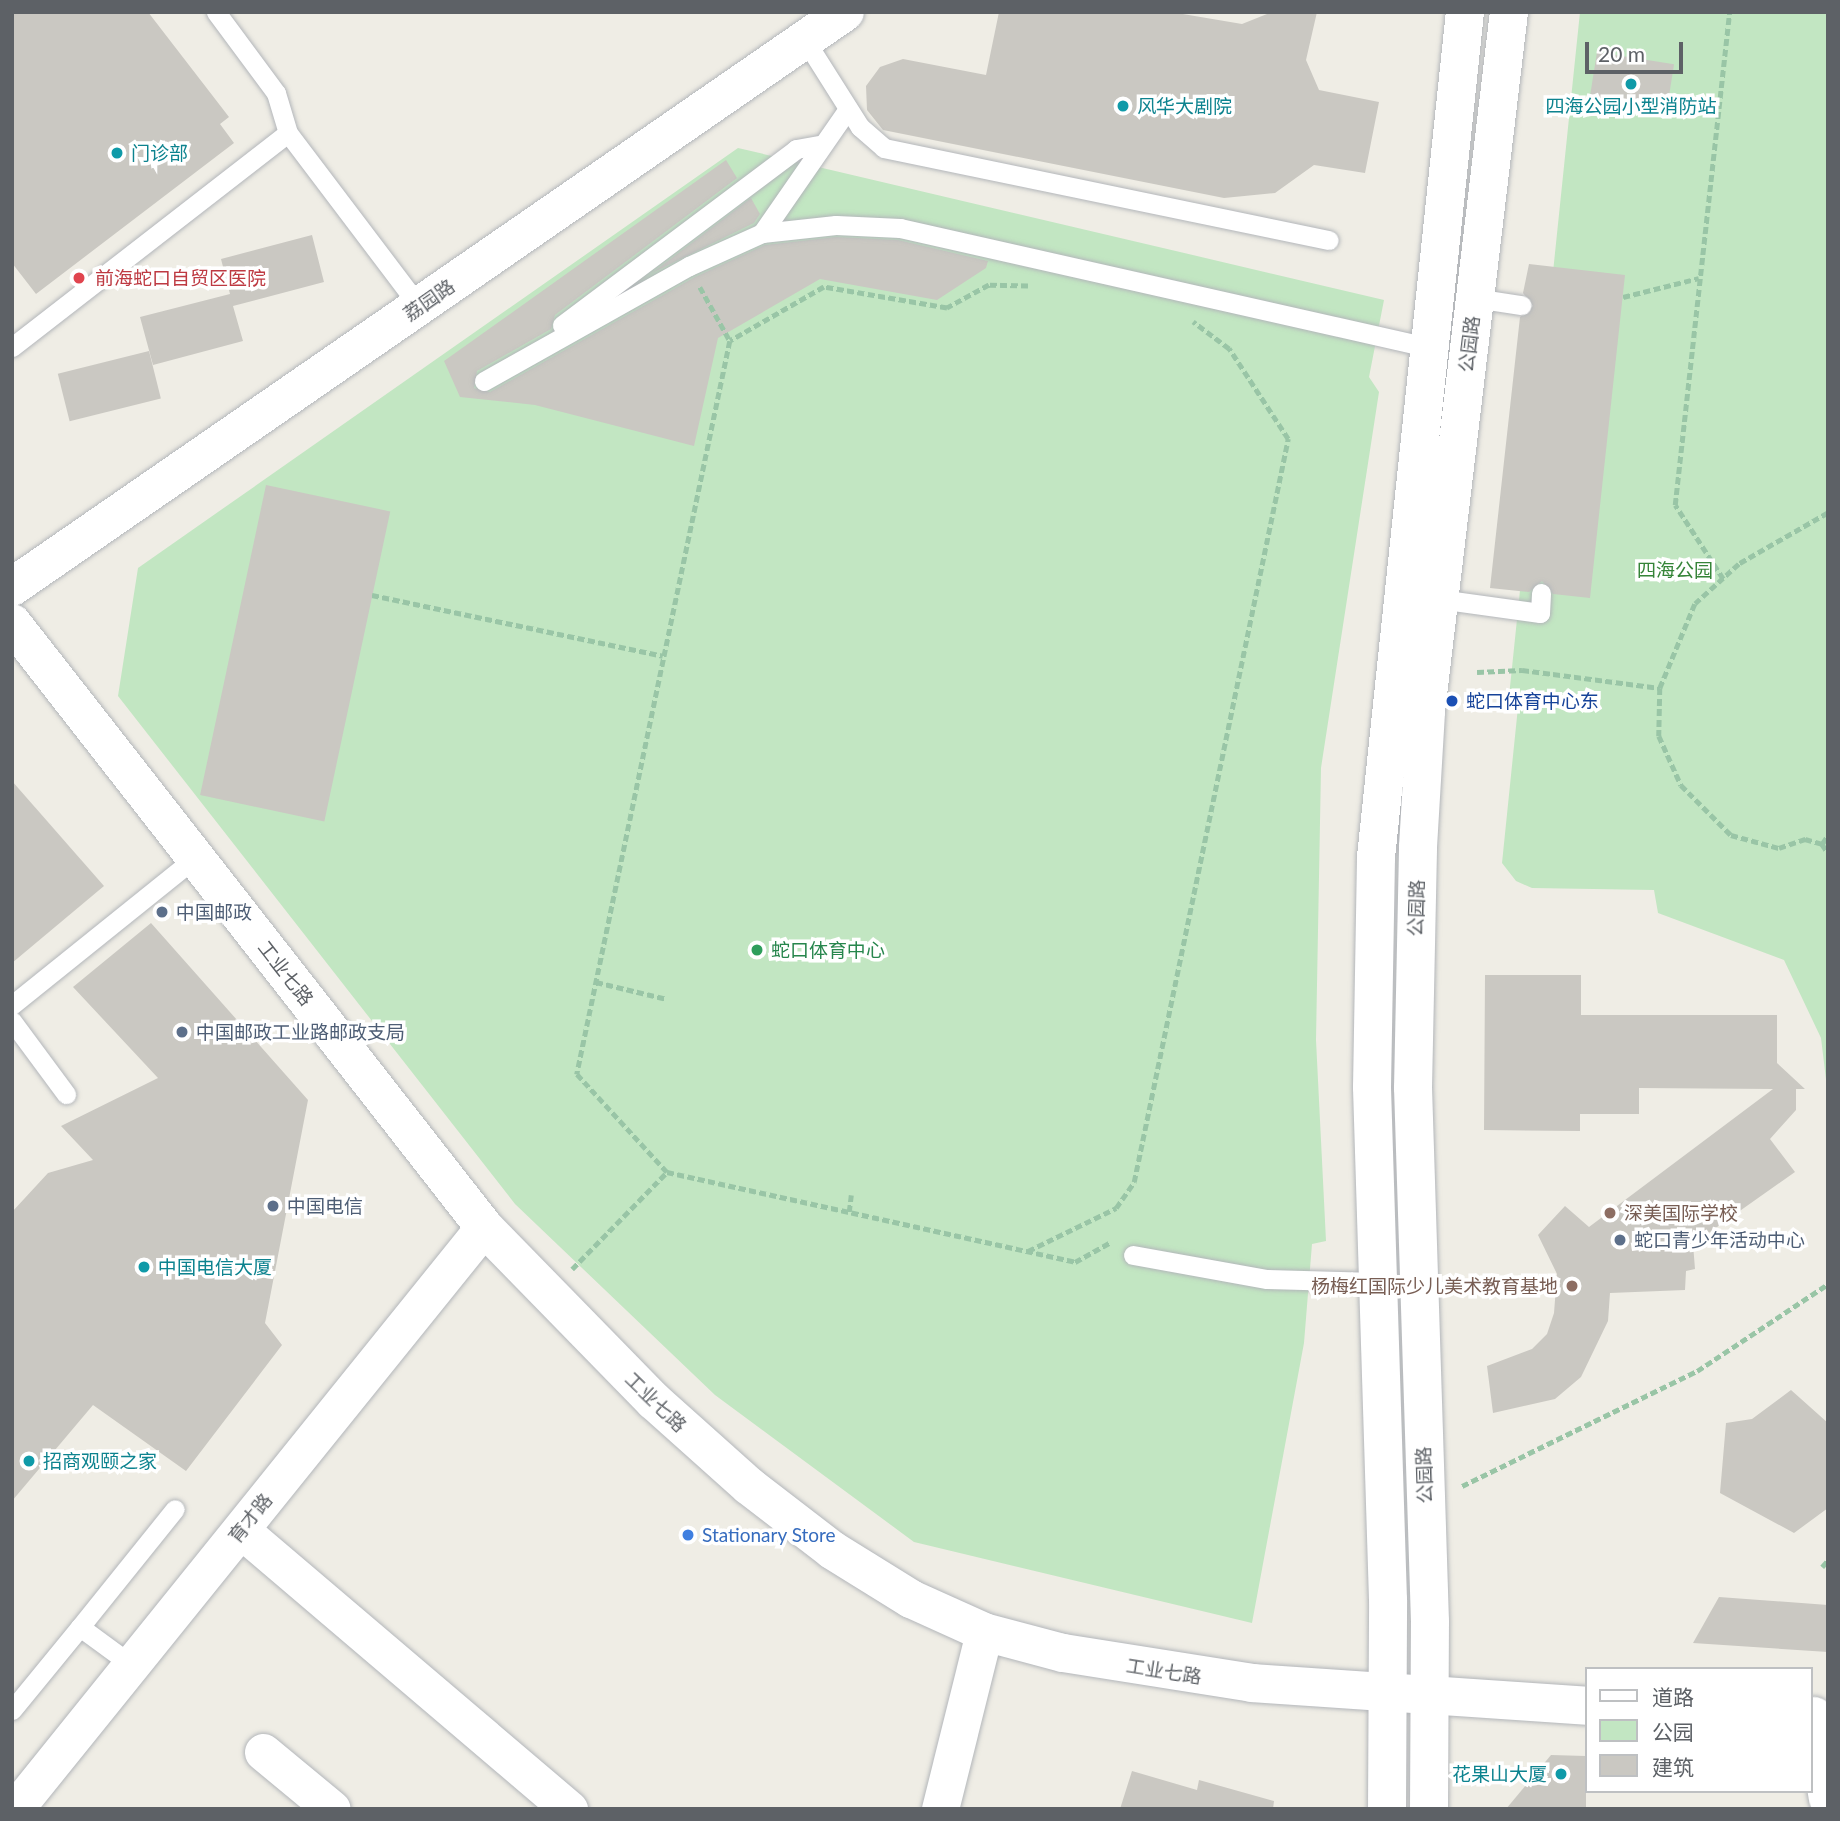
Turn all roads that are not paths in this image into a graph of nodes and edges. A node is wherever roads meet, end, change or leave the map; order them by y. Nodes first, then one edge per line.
1 (216, 12) edge
2 (845, 12) edge
3 (1465, 12) edge
4 (1508, 12) edge
5 (805, 40) junction
6 (848, 109) junction
7 (288, 133) junction
8 (823, 144) junction
9 (762, 233) junction
10 (1329, 240) dead end
11 (1475, 298) junction
12 (1521, 305) dead end
13 (419, 306) junction
14 (12, 347) edge
15 (530, 348) dead end
16 (1431, 348) junction
17 (1468, 356) junction
18 (484, 381) dead end
19 (12, 587) edge
20 (1541, 593) dead end
21 (1440, 599) junction
22 (12, 623) edge
23 (196, 857) junction
24 (12, 1005) edge
25 (12, 1021) edge
26 (66, 1094) dead end
27 (484, 1227) junction
28 (1133, 1255) dead end
29 (1376, 1282) junction
30 (175, 1509) dead end
31 (241, 1530) junction
32 (80, 1627) junction
33 (984, 1632) junction
34 (132, 1664) junction
35 (1389, 1696) junction
36 (1431, 1699) junction
37 (1584, 1706) edge
38 (12, 1710) edge
39 (1817, 1715) edge
40 (263, 1752) dead end
41 (1828, 1799) edge
42 (15, 1809) edge
43 (332, 1809) edge
44 (569, 1809) edge
45 (940, 1809) edge
46 (1387, 1809) edge
47 (1429, 1809) edge

1 - 7 lane
2 - 5 street, 荔园路
3 - 16 street, 公园路
4 - 11 street, 公园路
5 - 6 lane
5 - 13 street, 荔园路
6 - 8 lane
6 - 10 lane
7 - 13 lane
7 - 14 lane
8 - 9 lane
8 - 15 lane
9 - 16 lane
9 - 18 lane
11 - 12 lane
11 - 17 street, 公园路
13 - 19 street, 荔园路
16 - 17 lane
16 - 29 street, 公园路
17 - 21 street, 公园路
20 - 21 lane
21 - 36 street, 公园路
22 - 23 street, 工业七路
23 - 24 lane
23 - 27 street, 工业七路
25 - 26 lane
27 - 31 street, 育才路
27 - 33 street, 工业七路
28 - 29 lane
29 - 35 street, 公园路
30 - 32 lane
31 - 34 street, 育才路
31 - 44 street
32 - 34 lane
32 - 38 lane
33 - 35 street, 工业七路
33 - 45 street
34 - 42 street, 育才路
35 - 36 street, 工业七路
35 - 46 street, 公园路
36 - 37 street, 工业七路
36 - 47 street, 公园路
39 - 41 street
40 - 43 street

